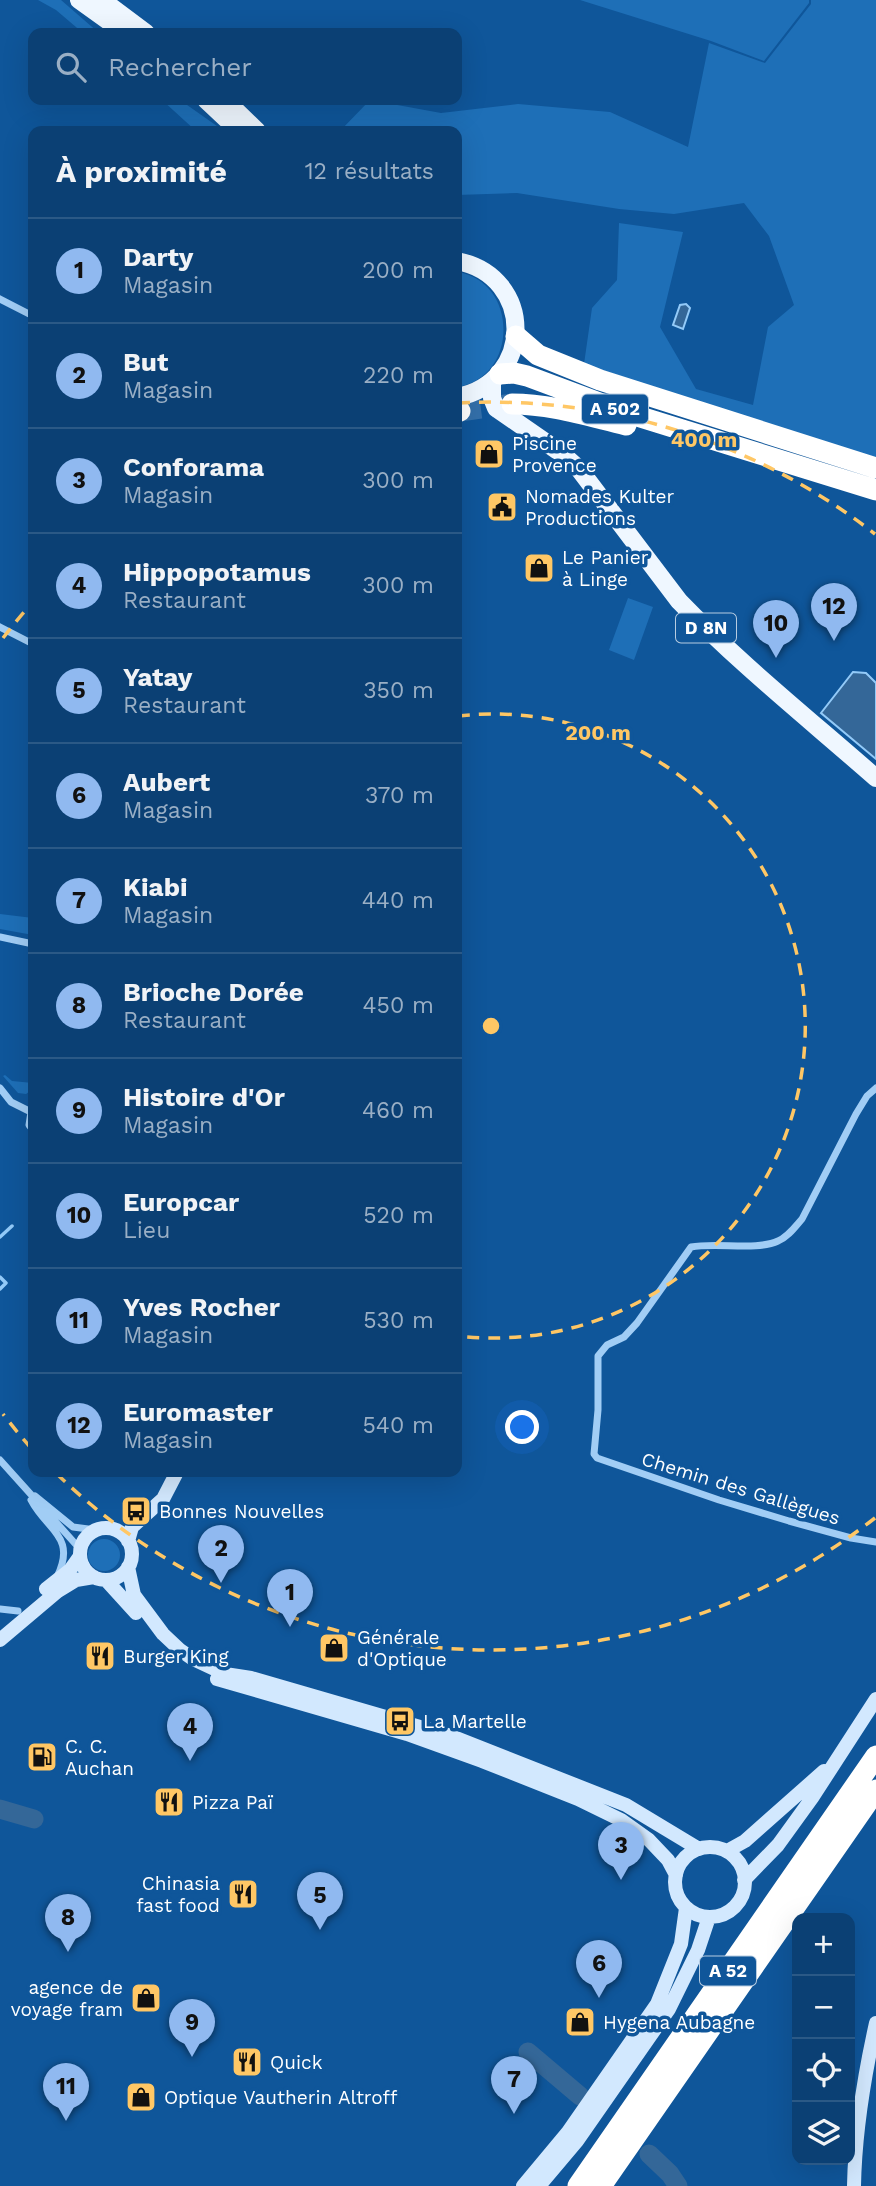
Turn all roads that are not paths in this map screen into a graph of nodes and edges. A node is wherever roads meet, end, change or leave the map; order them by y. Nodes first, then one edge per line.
1 (79, 0) edge
2 (102, 0) edge
3 (118, 28) edge
4 (139, 28) edge
5 (211, 105) edge
6 (230, 105) edge
7 (234, 126) edge
8 (252, 126) edge
9 (462, 262) edge
10 (0, 299) edge
11 (28, 313) edge
12 (516, 336) junction
13 (496, 378) junction
14 (462, 401) edge
15 (512, 404) tunnel mouth
16 (462, 405) edge
17 (731, 447) junction
18 (561, 453) junction
19 (876, 468) edge
20 (876, 490) edge
21 (0, 627) edge
22 (28, 642) edge
23 (876, 778) edge
24 (0, 937) edge
25 (28, 943) edge
26 (0, 1088) edge
27 (876, 1088) edge
28 (28, 1110) edge
29 (0, 1460) edge
30 (165, 1477) edge
31 (174, 1477) edge
32 (25, 1490) junction
33 (103, 1529) junction
34 (128, 1541) junction
35 (876, 1542) edge
36 (80, 1552) junction
37 (128, 1567) junction
38 (100, 1578) junction
39 (53, 1584) junction
40 (0, 1609) edge
41 (18, 1611) junction
42 (0, 1628) edge
43 (0, 1640) edge
44 (876, 1699) edge
45 (876, 1756) edge
46 (833, 1763) junction
47 (876, 1790) edge
48 (699, 1849) junction
49 (727, 1852) junction
50 (676, 1875) junction
51 (744, 1880) junction
52 (686, 1908) junction
53 (709, 1917) junction
54 (876, 2024) edge
55 (523, 2186) edge
56 (538, 2186) edge
57 (578, 2186) edge
58 (601, 2186) edge
59 (854, 2186) edge

1 - 3 main road
2 - 4 main road
5 - 7 main road
6 - 8 main road
9 - 12 main road
10 - 11 street
12 - 13 main road
12 - 19 highway, A 502
13 - 14 main road
13 - 17 highway, A 502
13 - 18 main road, D 8N
15 - 17 highway
16 - 18 main road, D 8N
17 - 20 highway, A 502
18 - 23 main road, D 8N
21 - 22 street
24 - 25 street
26 - 28 street
27 - 35 street, Chemin des Gallègues
29 - 32 street
30 - 33 street
31 - 34 street
32 - 33 street
32 - 36 street
32 - 39 street
33 - 34 street
33 - 36 street
34 - 37 street
36 - 38 street
36 - 39 street
37 - 38 street
37 - 48 street
38 - 43 street
38 - 50 street
39 - 41 street
40 - 41 street
41 - 42 street
44 - 46 street
45 - 57 highway, A 52
46 - 49 street
46 - 51 street
47 - 58 highway, A 52
48 - 49 street
48 - 50 street
49 - 51 street
50 - 52 street
51 - 53 street
52 - 53 street
52 - 55 street
53 - 56 street
54 - 59 street

